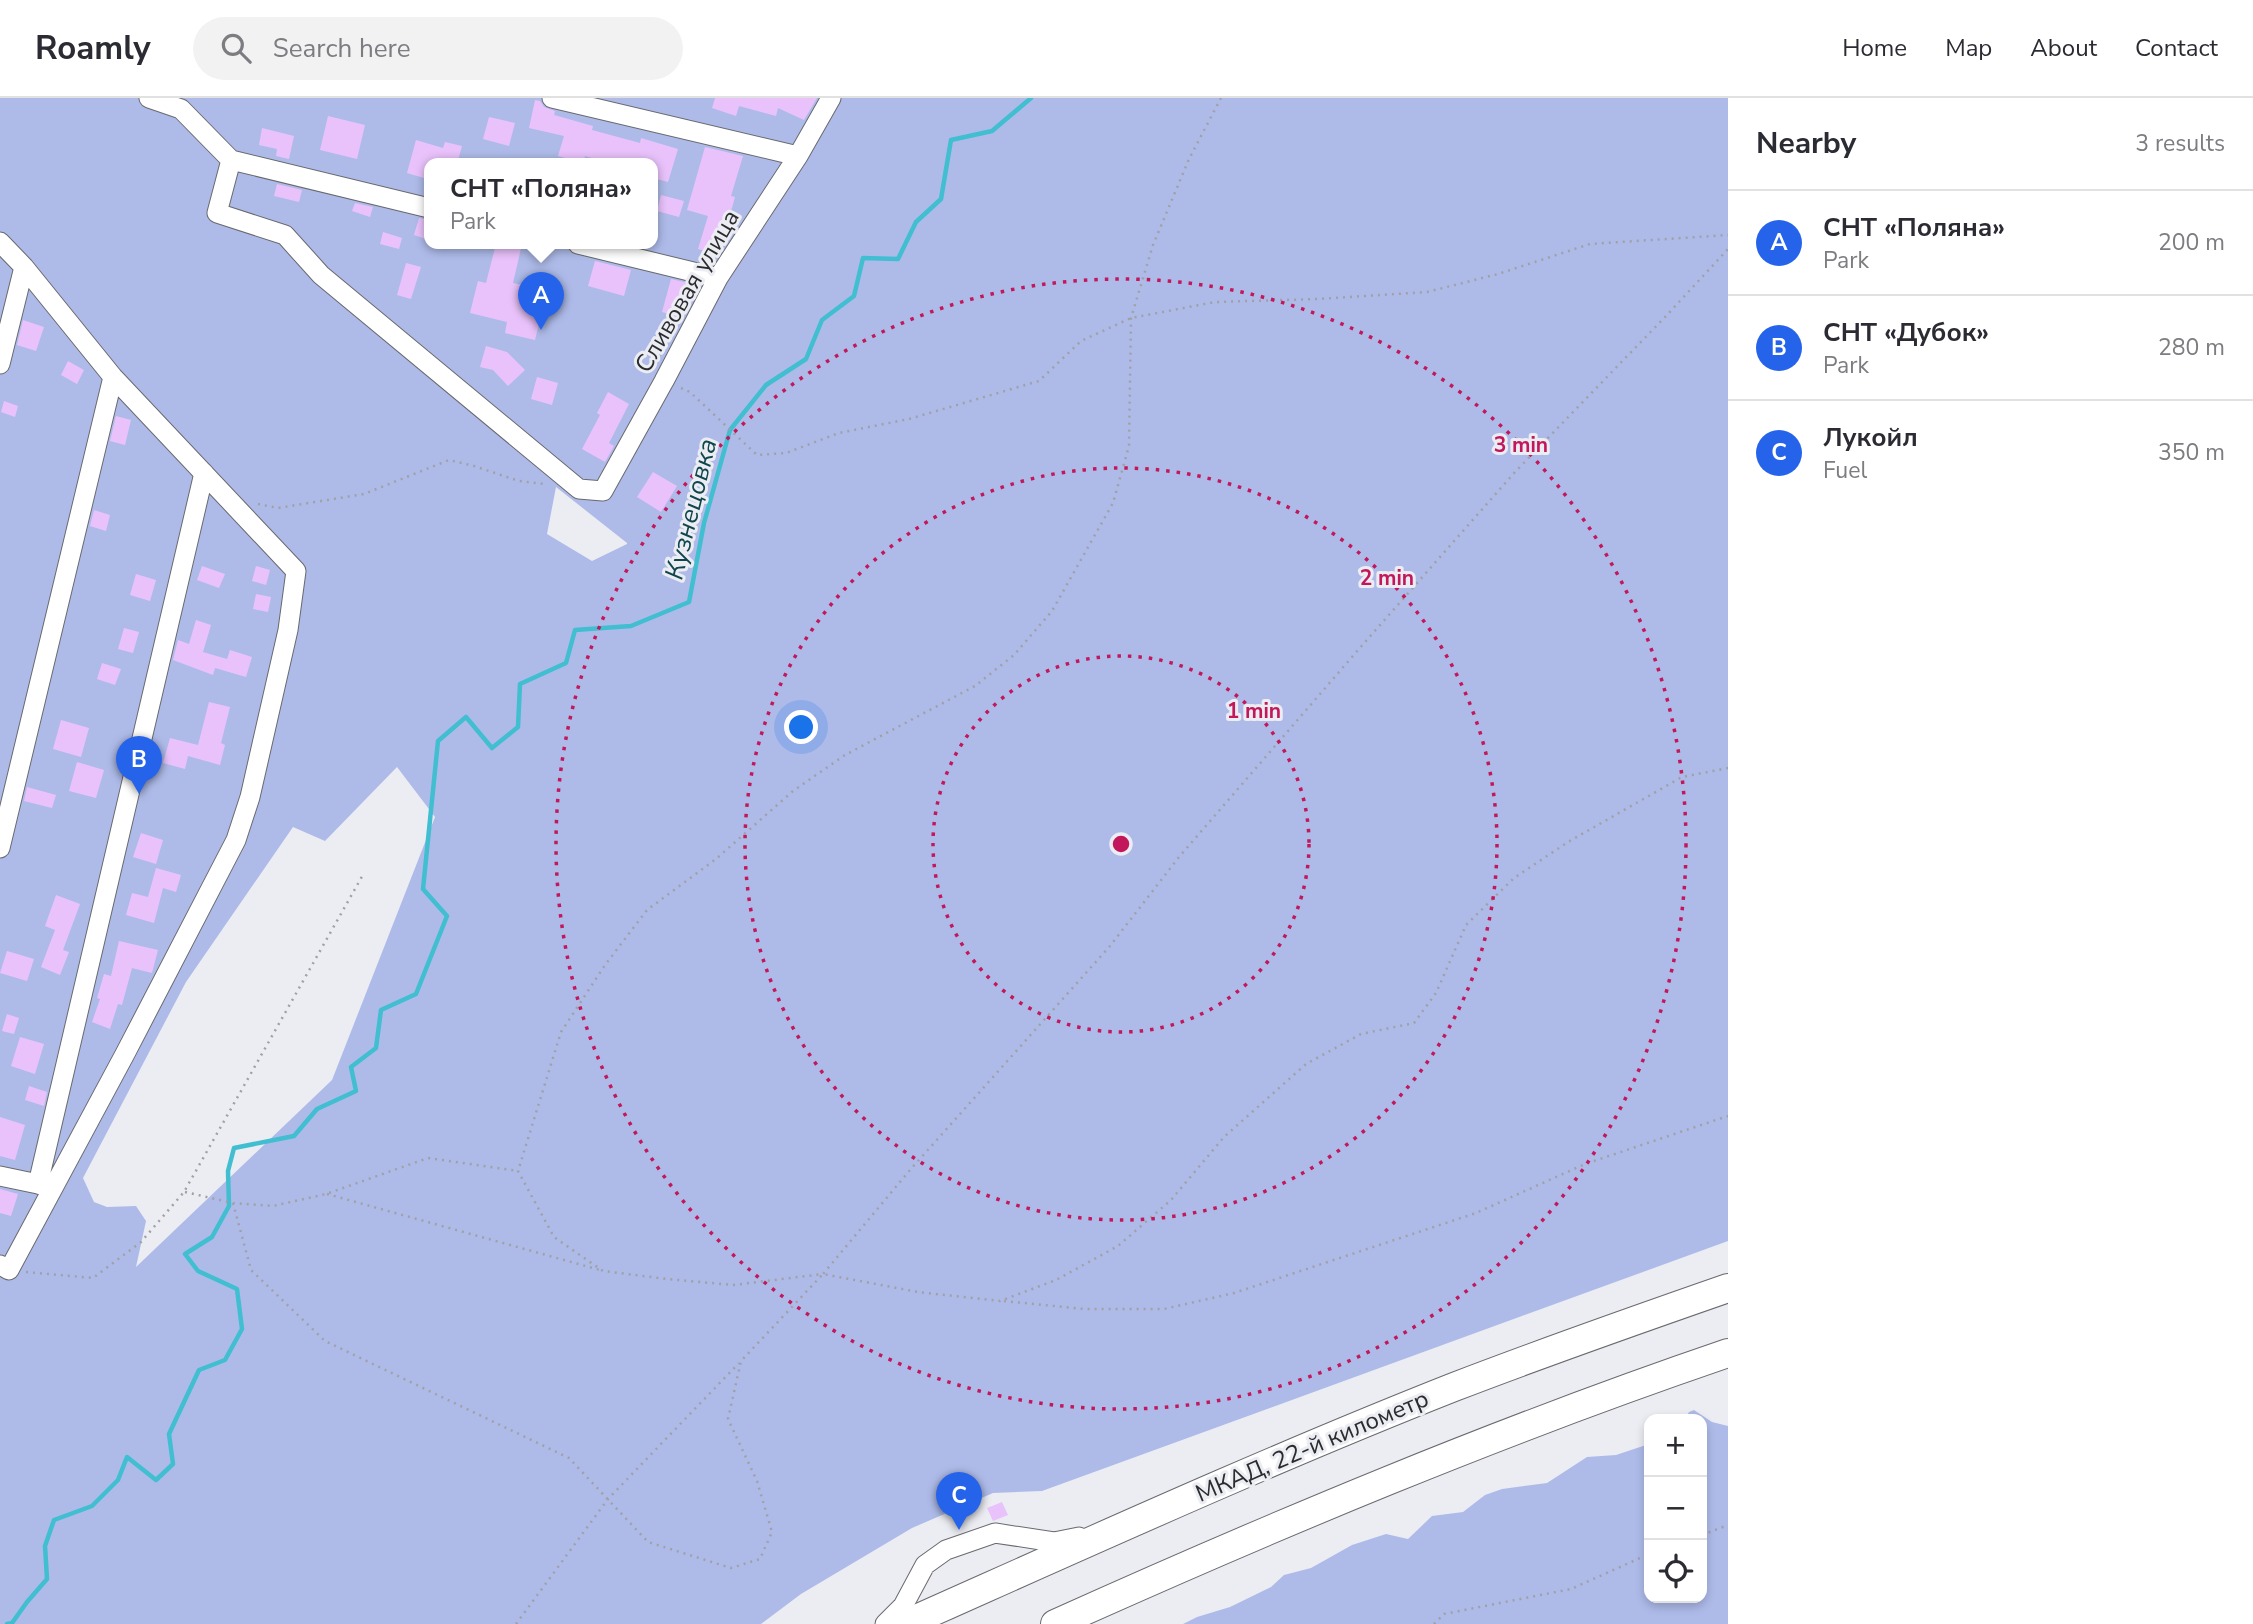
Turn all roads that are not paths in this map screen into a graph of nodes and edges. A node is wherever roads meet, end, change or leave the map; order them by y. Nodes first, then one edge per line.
1 (149, 98) edge
2 (552, 98) edge
3 (831, 98) edge
4 (798, 156) junction
5 (231, 160) junction
6 (424, 207) edge
7 (0, 242) edge
8 (599, 249) edge
9 (24, 267) junction
10 (718, 278) junction
11 (0, 365) edge
12 (113, 377) junction
13 (204, 473) junction
14 (0, 848) edge
15 (0, 1176) edge
16 (46, 1186) junction
17 (5, 1267) edge
18 (1728, 1288) edge
19 (1728, 1353) edge
20 (1115, 1531) junction
21 (885, 1624) edge
22 (905, 1624) edge
23 (1055, 1624) edge

1 - 5 lane
2 - 4 lane
3 - 4 lane, Сливовая улица
4 - 10 lane, Сливовая улица
5 - 6 lane
5 - 10 lane, Сливовая улица
7 - 9 lane
8 - 10 lane
9 - 11 lane
9 - 12 lane
12 - 13 lane
12 - 14 lane
13 - 16 lane
13 - 16 lane
15 - 16 lane
16 - 17 lane
18 - 20 highway, МКАД, 22-й километр
19 - 23 highway
20 - 21 lane
20 - 22 highway, МКАД, 22-й километр

